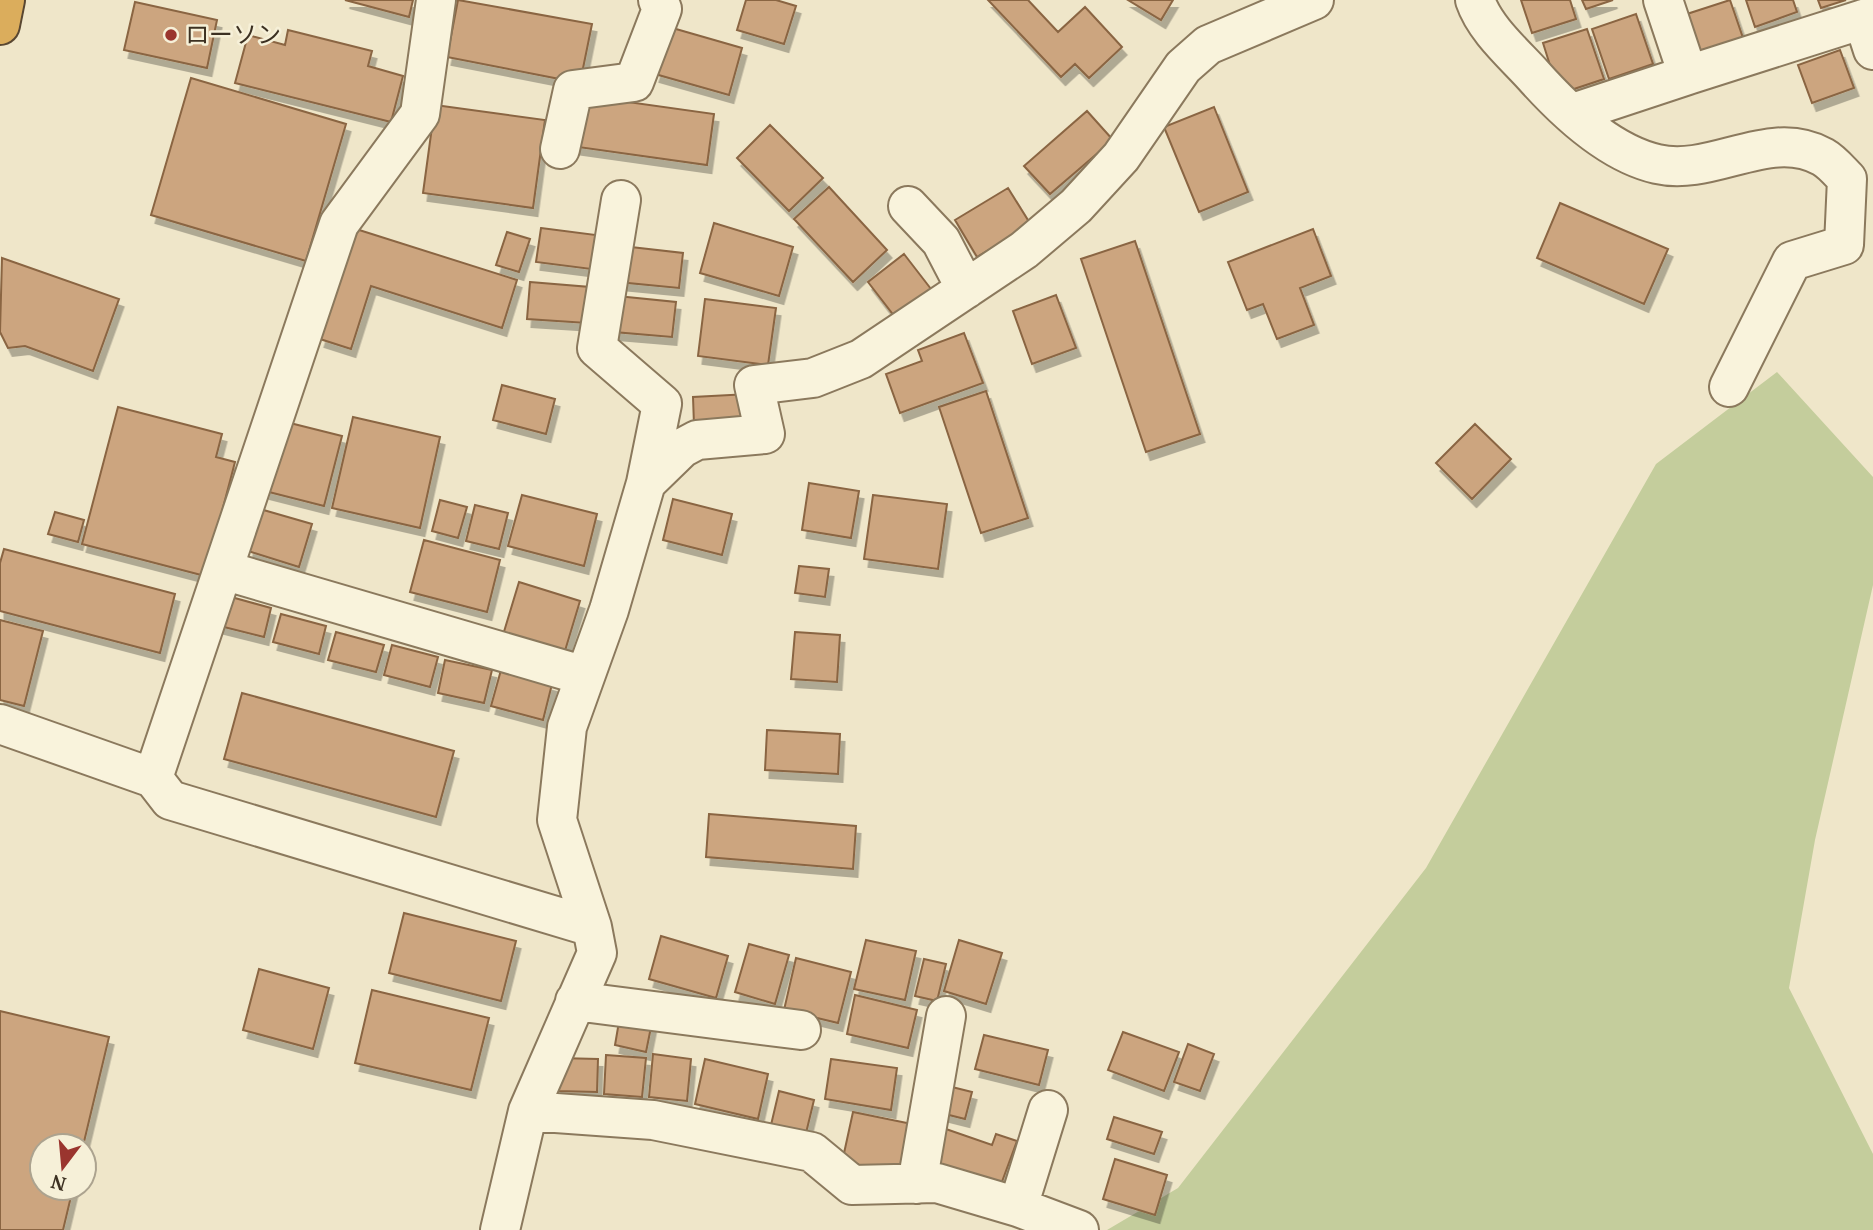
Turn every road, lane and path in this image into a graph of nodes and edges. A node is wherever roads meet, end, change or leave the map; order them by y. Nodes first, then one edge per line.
1 (5, 0) edge
2 (436, 0) edge
3 (659, 0) edge
4 (1314, 0) edge
5 (1475, 0) edge
6 (1663, 0) edge
7 (0, 25) edge
8 (1870, 28) edge
9 (1688, 75) junction
10 (1573, 113) junction
11 (560, 149) dead end
12 (621, 200) dead end
13 (908, 206) dead end
14 (1859, 215) edge
15 (966, 289) junction
16 (1730, 387) dead end
17 (646, 483) junction
18 (223, 570) junction
19 (585, 676) junction
20 (0, 724) edge
21 (153, 778) junction
22 (593, 927) junction
23 (575, 1001) junction
24 (946, 1016) dead end
25 (801, 1030) dead end
26 (1048, 1110) dead end
27 (528, 1111) junction
28 (918, 1184) junction
29 (1018, 1207) junction
30 (500, 1230) edge
31 (1079, 1230) edge

1 - 7 highway
2 - 18 street
3 - 11 street
4 - 15 street
5 - 10 street
6 - 9 street
8 - 9 street
9 - 10 street
10 - 14 street
12 - 17 street
13 - 15 street
14 - 16 street
15 - 17 street
17 - 19 street
18 - 19 street
18 - 21 street
19 - 22 street
20 - 21 street
21 - 22 street
22 - 23 street
23 - 25 street
23 - 27 street
24 - 28 street
26 - 29 street
27 - 28 street
27 - 30 street
28 - 29 street
29 - 31 street

